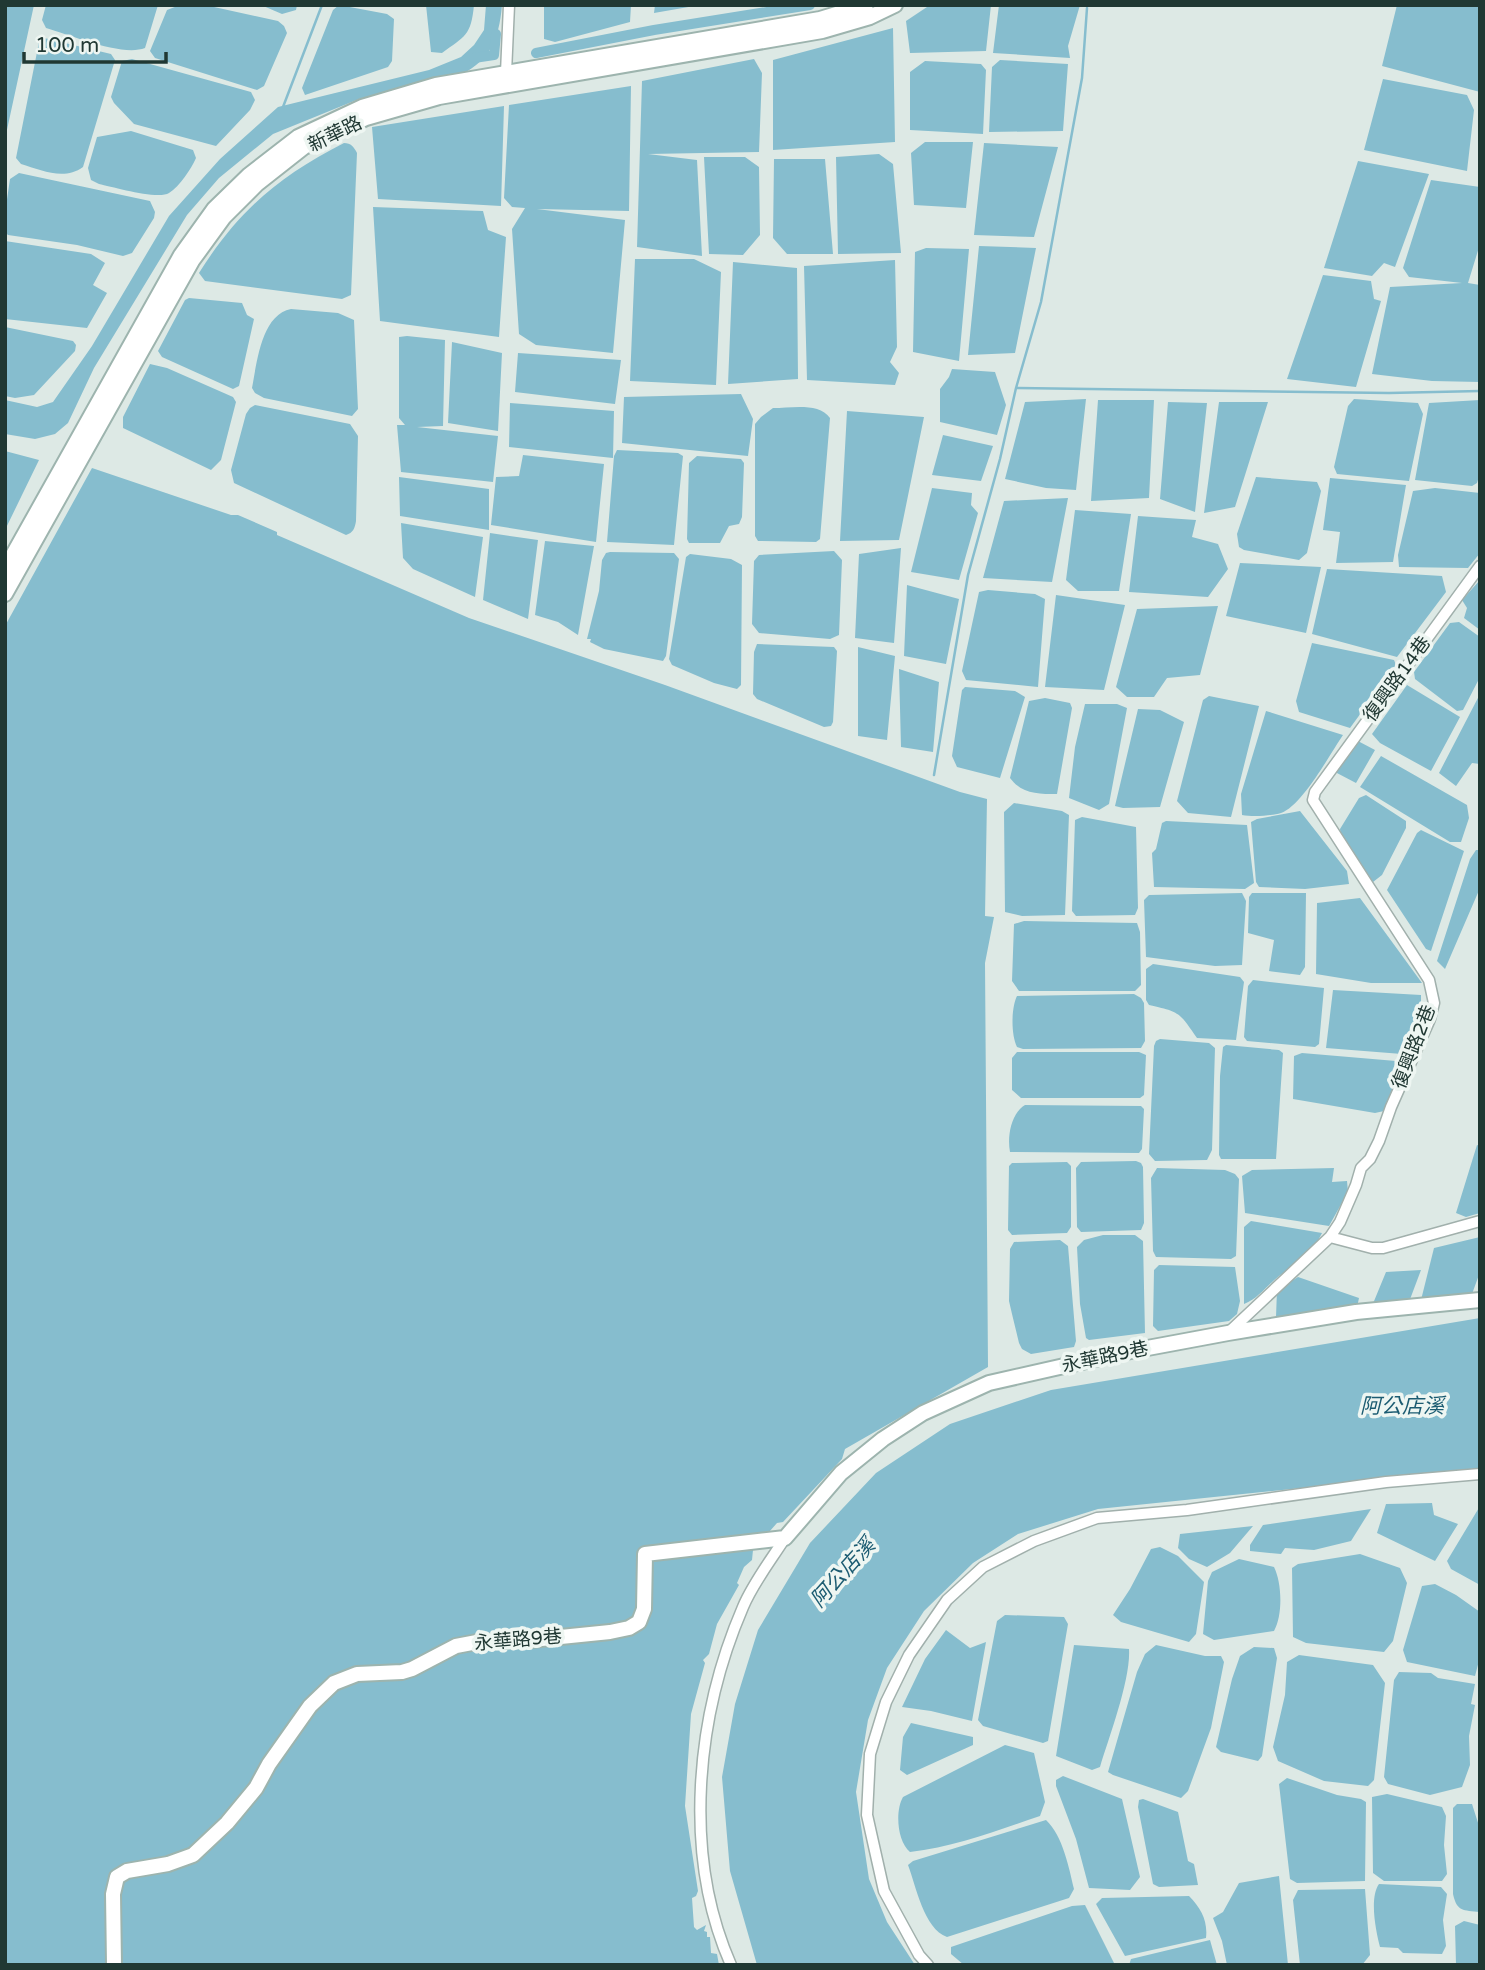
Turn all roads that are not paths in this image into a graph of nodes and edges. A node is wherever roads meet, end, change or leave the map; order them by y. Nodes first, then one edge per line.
1 (509, 5) edge
2 (866, 5) edge
3 (895, 5) edge
4 (506, 74) junction
5 (1480, 566) edge
6 (5, 569) edge
7 (5, 594) edge
8 (1315, 792) joint
9 (1480, 1221) edge
10 (1330, 1237) junction
11 (1480, 1300) edge
12 (1228, 1333) junction
13 (1480, 1474) edge
14 (785, 1538) junction
15 (114, 1965) edge
16 (731, 1965) edge
17 (928, 1965) edge

1 - 4 street
2 - 4 street, 新華路
3 - 7 street, 新華路
4 - 6 street, 新華路
5 - 8 street, 復興路14巷
8 - 10 street, 復興路2巷
9 - 10 street
10 - 12 street, 復興路2巷
11 - 12 street, 永華路9巷
12 - 14 street, 永華路9巷
13 - 17 street
14 - 15 street, 永華路9巷
14 - 16 street, 永華路9巷

